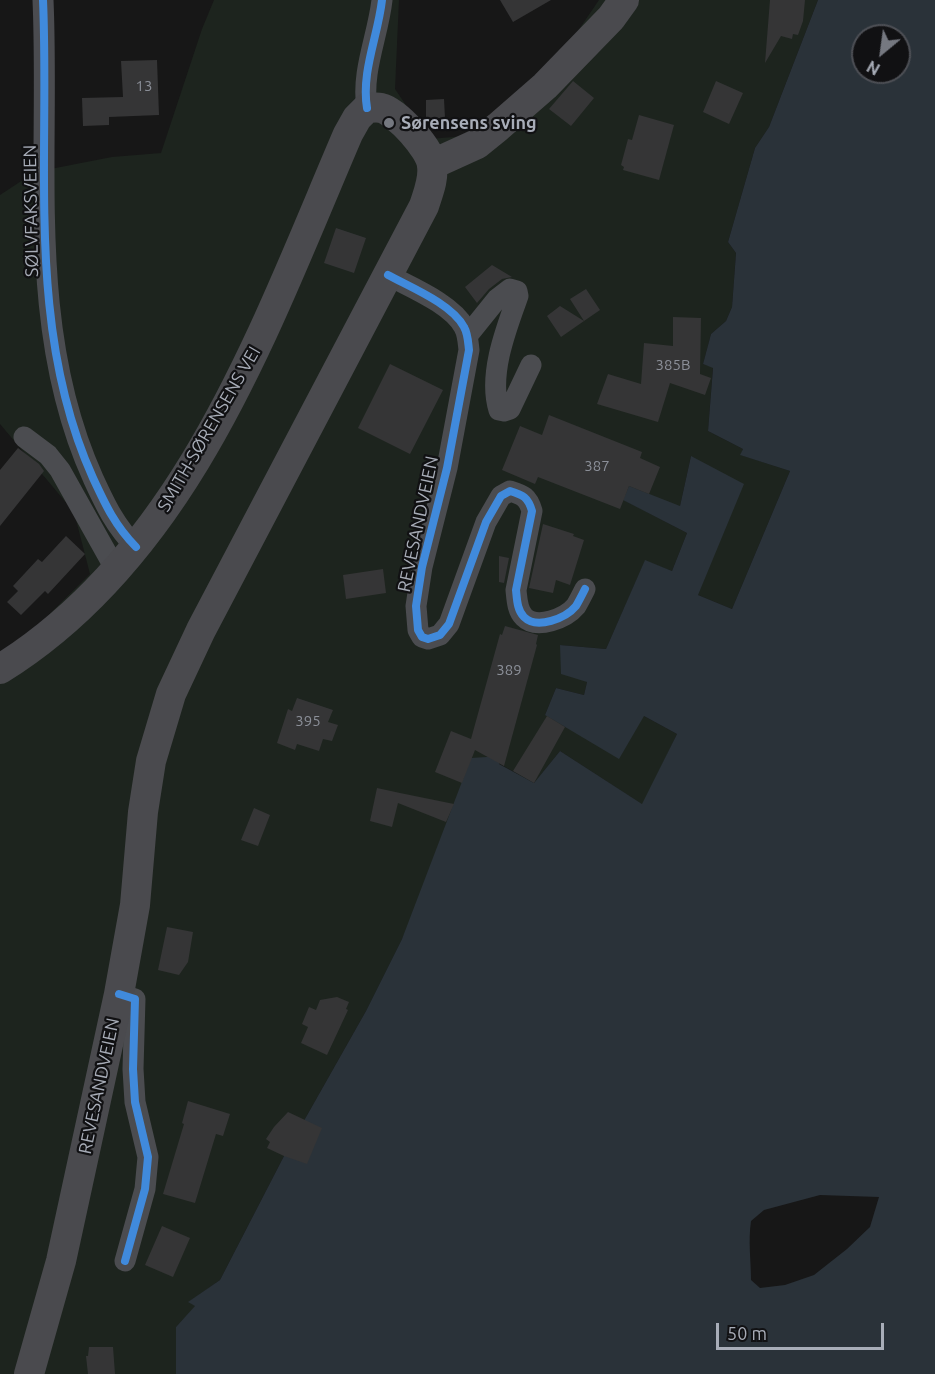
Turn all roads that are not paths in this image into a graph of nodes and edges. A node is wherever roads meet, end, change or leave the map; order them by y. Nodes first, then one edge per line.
1 (43, 0) edge
2 (382, 0) edge
3 (624, 0) edge
4 (367, 108) junction
5 (433, 164) junction
6 (388, 275) junction
7 (468, 335) junction
8 (531, 365) dead end
9 (24, 437) dead end
10 (136, 547) junction
11 (116, 570) junction
12 (585, 589) dead end
13 (0, 669) edge
14 (119, 994) junction
15 (125, 1261) dead end
16 (29, 1374) edge

1 - 10 street, SØLVFAKSVEIEN
2 - 4 street
3 - 5 main road
4 - 5 main road
4 - 10 main road, SMITH-SØRENSENS VEI
5 - 6 main road, REVESANDVEIEN
6 - 7 street
6 - 14 main road, REVESANDVEIEN
7 - 8 street
7 - 12 street, REVESANDVEIEN
9 - 11 street
10 - 11 main road, SMITH-SØRENSENS VEI
11 - 13 main road, SMITH-SØRENSENS VEI
14 - 15 street
14 - 16 main road, REVESANDVEIEN

